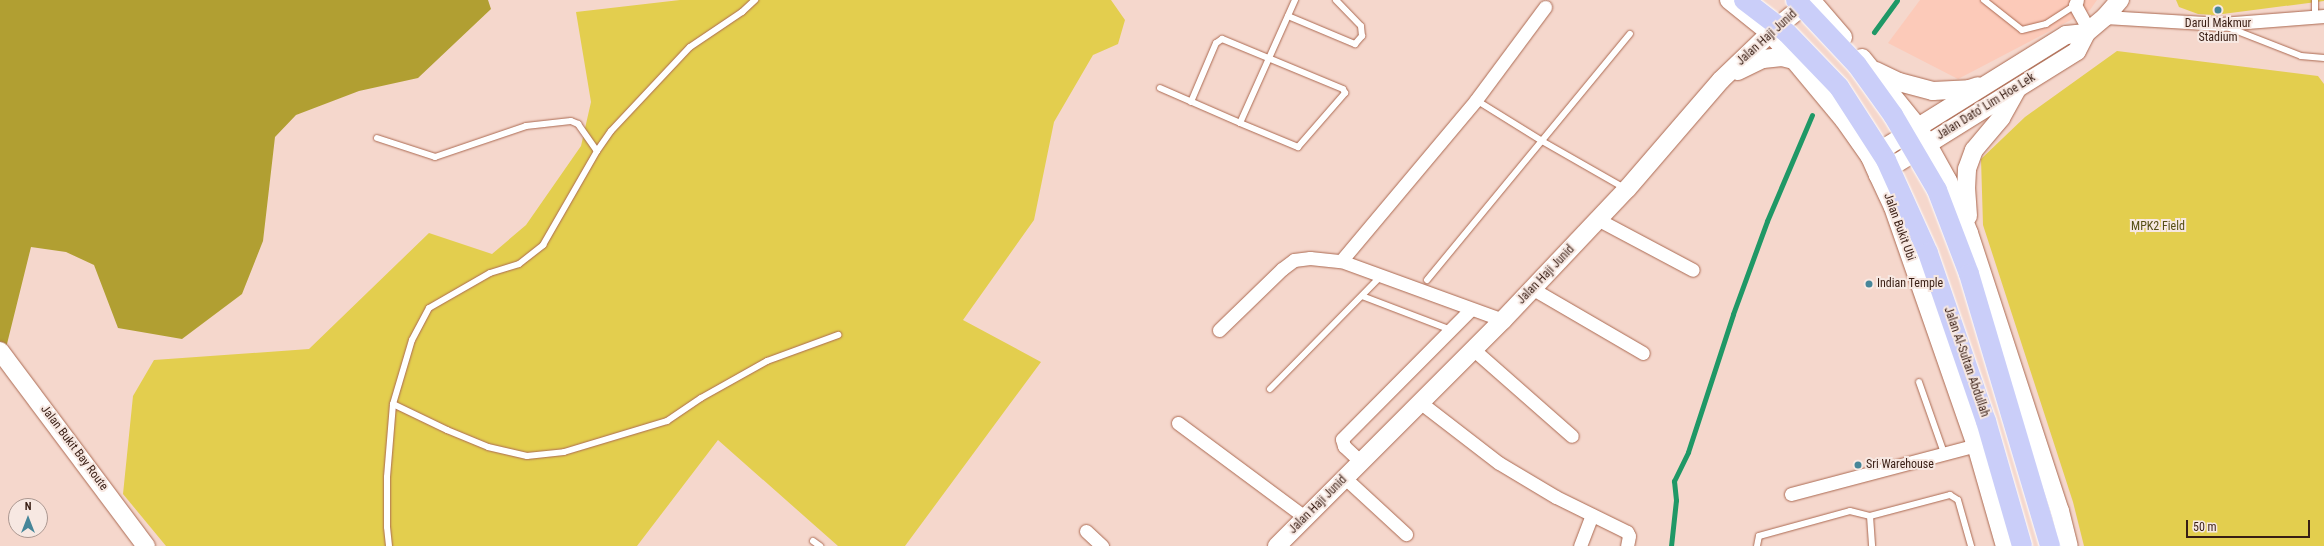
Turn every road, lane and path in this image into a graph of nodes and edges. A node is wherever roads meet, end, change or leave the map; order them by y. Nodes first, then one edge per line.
1 (755, 0) edge
2 (1295, 0) edge
3 (1336, 0) edge
4 (1729, 0) edge
5 (1744, 0) edge
6 (1796, 0) edge
7 (1811, 0) edge
8 (1984, 0) edge
9 (2120, 0) edge
10 (2315, 0) edge
11 (2076, 2) edge
12 (1545, 7) dead end
13 (1288, 16) junction
14 (2321, 16) edge
15 (2105, 17) junction
16 (2221, 24) junction
17 (2088, 31) junction
18 (1770, 33) junction
19 (1630, 34) dead end
20 (1270, 57) junction
21 (2324, 58) edge
22 (1794, 60) junction
23 (1872, 69) junction
24 (1995, 79) junction
25 (1721, 80) junction
26 (1160, 88) dead end
27 (2018, 88) junction
28 (1476, 100) junction
29 (1191, 102) junction
30 (1240, 123) junction
31 (1918, 127) junction
32 (377, 138) dead end
33 (1542, 141) junction
34 (1928, 144) junction
35 (597, 151) junction
36 (1870, 157) junction
37 (1878, 175) junction
38 (1627, 189) junction
39 (1599, 220) junction
40 (1969, 233) junction
41 (1341, 261) junction
42 (1693, 270) dead end
43 (1382, 275) junction
44 (1427, 280) dead end
45 (1533, 289) junction
46 (1362, 296) junction
47 (1472, 309) junction
48 (1503, 320) junction
49 (1220, 330) dead end
50 (1451, 330) junction
51 (838, 335) dead end
52 (1474, 350) junction
53 (1643, 353) dead end
54 (1, 356) edge
55 (1919, 382) dead end
56 (1270, 389) dead end
57 (1421, 403) junction
58 (393, 404) junction
59 (1178, 423) dead end
60 (1572, 436) dead end
61 (1976, 445) junction
62 (1944, 453) junction
63 (1361, 462) junction
64 (1345, 478) junction
65 (1791, 494) dead end
66 (1592, 515) junction
67 (1870, 516) junction
68 (1306, 518) junction
69 (1086, 531) dead end
70 (1406, 534) dead end
71 (813, 541) dead end
72 (146, 546) edge
73 (389, 546) edge
74 (820, 546) edge
75 (1102, 546) edge
76 (1277, 546) edge
77 (1580, 546) edge
78 (1627, 546) edge
79 (1756, 546) edge
80 (1872, 546) edge
81 (1971, 546) edge
82 (2005, 546) edge
83 (2022, 546) edge
84 (2050, 546) edge
85 (2069, 546) edge

1 - 35 lane
2 - 13 lane
3 - 13 lane
4 - 18 street, Jalan Bukit Ubi
5 - 83 main road, Jalan Al-Sultan Abdullah, bridge
6 - 84 main road, bridge
7 - 18 street, Jalan Haji Junid
7 - 23 street
8 - 11 lane
9 - 15 street, Jalan Dato' Lim Hoe Lek
10 - 14 lane
11 - 17 street
12 - 28 street
13 - 20 lane
14 - 16 street
15 - 16 street
15 - 17 street, Jalan Dato' Lim Hoe Lek
16 - 21 lane
17 - 24 street, Jalan Dato' Lim Hoe Lek
17 - 27 street, Jalan Dato' Lim Hoe Lek
18 - 22 street, Jalan Bukit Ubi
18 - 25 street, Jalan Haji Junid
19 - 33 lane
20 - 29 lane
20 - 30 lane
20 - 30 lane
22 - 25 street
22 - 36 street, Jalan Bukit Ubi
23 - 24 street
23 - 31 street
24 - 31 street, Jalan Dato' Lim Hoe Lek
25 - 38 street, Jalan Haji Junid
26 - 29 lane
27 - 34 street, Jalan Dato' Lim Hoe Lek
27 - 40 street
28 - 33 lane
28 - 41 street
29 - 30 lane
31 - 34 street
31 - 36 street, Jalan Dato' Lim Hoe Lek
32 - 35 lane
33 - 38 lane
33 - 44 lane
34 - 37 street, Jalan Dato' Lim Hoe Lek
34 - 40 street
35 - 58 lane
36 - 37 street, Jalan Bukit Ubi
37 - 61 street, Jalan Bukit Ubi
38 - 39 street, Jalan Haji Junid
39 - 42 street
39 - 45 street, Jalan Haji Junid
40 - 85 street
41 - 43 street
41 - 49 street
43 - 46 lane
43 - 47 street
45 - 48 street, Jalan Haji Junid
45 - 53 street
46 - 50 lane
46 - 56 lane
47 - 48 street
47 - 50 street
48 - 52 street, Jalan Haji Junid
50 - 63 street
51 - 58 lane
52 - 57 street, Jalan Haji Junid
52 - 60 street
54 - 72 street, Jalan Bukit Bay Route
55 - 62 lane
57 - 63 street, Jalan Haji Junid
57 - 66 street
58 - 73 lane
59 - 68 street
61 - 62 street
61 - 82 street, Jalan Bukit Ubi
62 - 65 street
63 - 64 street, Jalan Haji Junid
64 - 68 street, Jalan Haji Junid
64 - 70 street
66 - 77 street
66 - 78 street
67 - 79 lane
67 - 80 lane
67 - 81 lane
68 - 76 street, Jalan Haji Junid
69 - 75 street
71 - 74 lane

